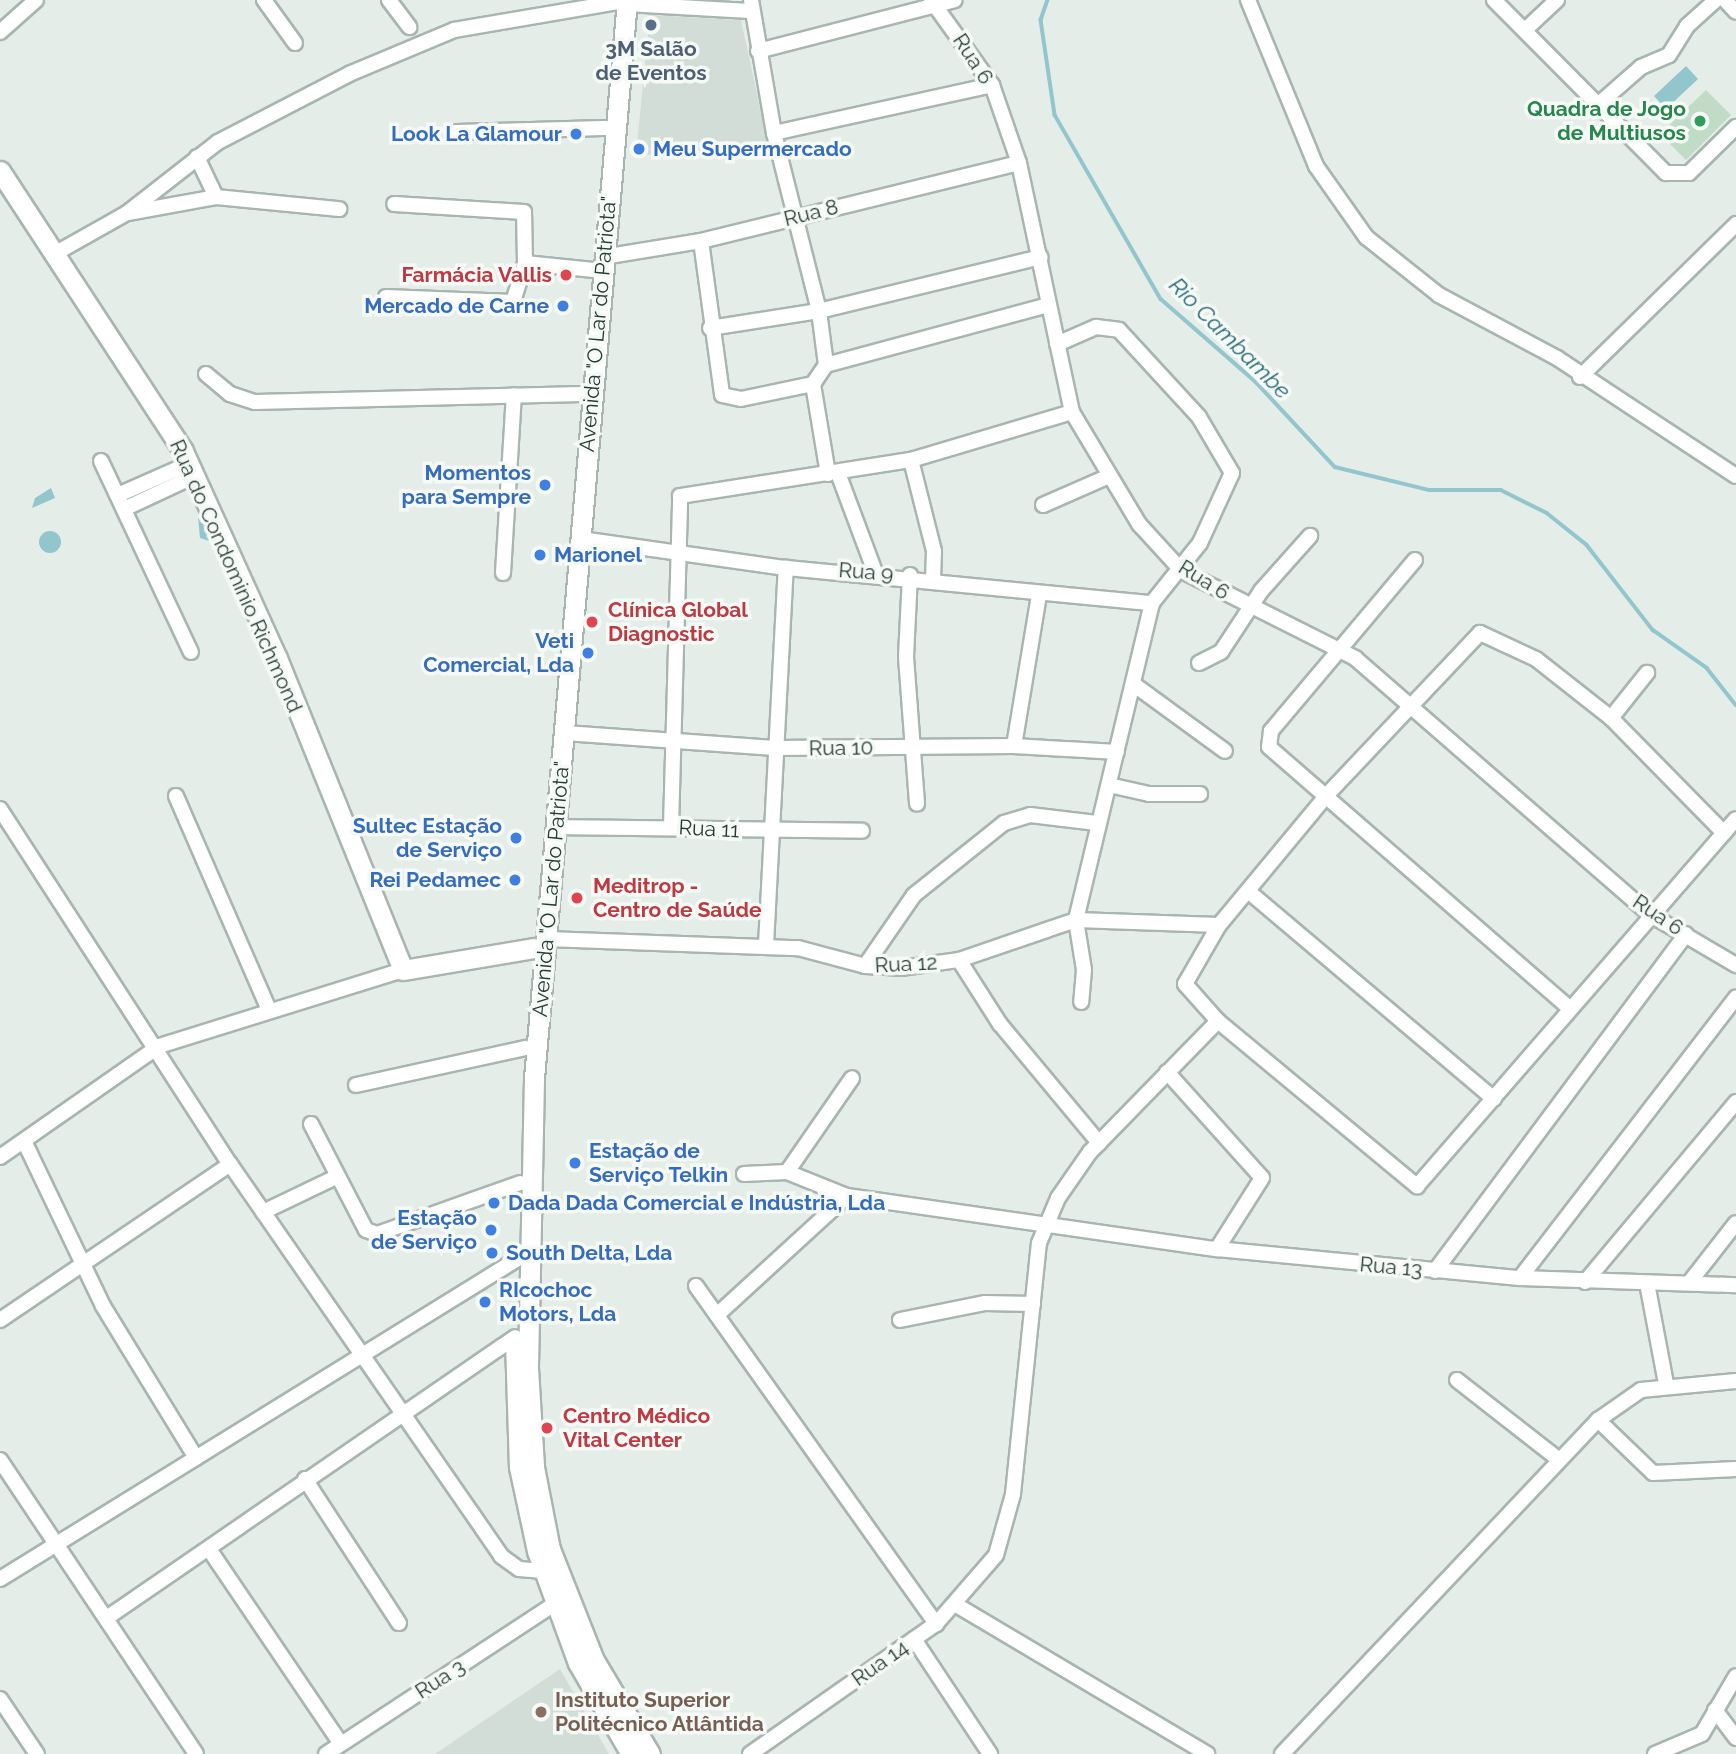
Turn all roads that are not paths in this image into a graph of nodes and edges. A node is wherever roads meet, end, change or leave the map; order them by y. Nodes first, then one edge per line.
1 (36, 0) edge
2 (264, 0) edge
3 (389, 0) edge
4 (956, 0) edge
5 (1248, 0) edge
6 (1494, 0) edge
7 (1557, 0) edge
8 (1716, 0) edge
9 (1726, 0) edge
10 (622, 1) edge
11 (934, 4) edge
12 (751, 6) edge
13 (1736, 12) edge
14 (409, 27) dead end
15 (1525, 30) junction
16 (0, 32) edge
17 (295, 43) dead end
18 (758, 51) junction
19 (992, 85) junction
20 (1600, 103) junction
21 (606, 128) junction
22 (1735, 130) edge
23 (455, 132) dead end
24 (774, 133) junction
25 (197, 158) junction
26 (1019, 163) junction
27 (0, 171) edge
28 (216, 197) junction
29 (394, 204) dead end
30 (339, 209) dead end
31 (127, 213) junction
32 (793, 217) junction
33 (1736, 223) edge
34 (701, 241) junction
35 (56, 253) junction
36 (1041, 257) junction
37 (525, 262) junction
38 (598, 264) junction
39 (386, 297) dead end
40 (1048, 305) junction
41 (819, 311) junction
42 (710, 328) junction
43 (1057, 344) junction
44 (826, 365) junction
45 (206, 374) dead end
46 (1580, 377) junction
47 (813, 384) junction
48 (582, 394) junction
49 (514, 395) junction
50 (1072, 412) junction
51 (911, 460) junction
52 (101, 461) dead end
53 (833, 473) junction
54 (1109, 476) junction
55 (1736, 476) edge
56 (188, 478) junction
57 (118, 495) junction
58 (1043, 505) dead end
59 (124, 509) junction
60 (1310, 536) dead end
61 (581, 539) junction
62 (680, 551) junction
63 (1415, 560) dead end
64 (786, 568) junction
65 (1182, 570) junction
66 (875, 572) junction
67 (503, 573) dead end
68 (910, 575) junction
69 (933, 580) junction
70 (1040, 595) junction
71 (1152, 603) junction
72 (1254, 608) junction
73 (1338, 649) junction
74 (191, 652) dead end
75 (1199, 663) dead end
76 (1647, 673) dead end
77 (1136, 686) junction
78 (1411, 706) junction
79 (1611, 718) junction
80 (565, 733) junction
81 (673, 739) junction
82 (909, 746) junction
83 (1014, 746) junction
84 (774, 748) junction
85 (1225, 751) dead end
86 (1117, 752) junction
87 (1109, 785) junction
88 (1199, 794) dead end
89 (1327, 795) junction
90 (176, 796) dead end
91 (917, 804) dead end
92 (0, 809) edge
93 (1736, 819) edge
94 (1097, 822) junction
95 (556, 827) junction
96 (671, 827) junction
97 (862, 831) dead end
98 (770, 832) junction
99 (1724, 833) junction
100 (1248, 891) junction
101 (1651, 915) junction
102 (1076, 920) junction
103 (1219, 925) junction
104 (1686, 934) junction
105 (541, 943) junction
106 (766, 945) junction
107 (959, 960) junction
108 (1736, 965) edge
109 (865, 966) junction
110 (403, 970) junction
111 (1736, 998) edge
112 (1081, 1002) dead end
113 (1568, 1007) junction
114 (268, 1008) junction
115 (1218, 1021) junction
116 (159, 1046) junction
117 (526, 1048) junction
118 (1167, 1072) junction
119 (852, 1078) dead end
120 (356, 1085) dead end
121 (1494, 1098) junction
122 (1736, 1102) edge
123 (311, 1124) dead end
124 (24, 1141) junction
125 (1099, 1143) junction
126 (0, 1157) edge
127 (230, 1164) junction
128 (787, 1172) junction
129 (744, 1174) dead end
130 (336, 1177) junction
131 (520, 1182) junction
132 (847, 1196) junction
133 (263, 1212) junction
134 (1736, 1223) edge
135 (1049, 1224) junction
136 (1217, 1250) junction
137 (516, 1260) junction
138 (84, 1265) junction
139 (1435, 1271) junction
140 (1520, 1278) junction
141 (1585, 1282) junction
142 (1647, 1283) junction
143 (1689, 1283) junction
144 (1736, 1285) edge
145 (696, 1286) dead end
146 (1033, 1304) junction
147 (717, 1315) junction
148 (0, 1320) edge
149 (900, 1320) dead end
150 (516, 1337) junction
151 (361, 1356) junction
152 (1457, 1380) dead end
153 (1736, 1381) edge
154 (1666, 1384) junction
155 (402, 1411) junction
156 (1598, 1420) junction
157 (196, 1458) junction
158 (1557, 1458) junction
159 (0, 1460) edge
160 (1736, 1469) edge
161 (305, 1479) junction
162 (58, 1545) junction
163 (209, 1549) junction
164 (543, 1572) junction
165 (0, 1579) edge
166 (554, 1604) junction
167 (958, 1605) junction
168 (108, 1617) junction
169 (399, 1623) dead end
170 (936, 1624) junction
171 (914, 1639) junction
172 (1736, 1676) edge
173 (0, 1699) edge
174 (1715, 1710) junction
175 (1736, 1738) edge
176 (341, 1744) junction
177 (37, 1754) edge
178 (196, 1754) edge
179 (326, 1754) edge
180 (631, 1754) edge
181 (650, 1754) edge
182 (750, 1754) edge
183 (990, 1754) edge
184 (1207, 1754) edge
185 (1282, 1754) edge
186 (1655, 1754) edge

1 - 16 street
2 - 17 street
3 - 14 street
4 - 11 street
5 - 46 street
6 - 15 street
7 - 15 street
8 - 20 street
9 - 13 street
10 - 12 street
10 - 21 main road, Avenida "O Lar do Patriota"
10 - 25 street
10 - 38 main road, Avenida "O Lar do Patriota"
11 - 18 street
11 - 19 street, Rua 6
12 - 18 street
15 - 20 street
18 - 24 street
19 - 24 street
19 - 26 street, Rua 6
20 - 22 street
21 - 23 street
21 - 38 main road, Avenida "O Lar do Patriota"
24 - 32 street
25 - 28 street
25 - 31 street
26 - 32 street, Rua 8
26 - 36 street, Rua 6
27 - 35 main road, Rua do Condominio Richmond
28 - 30 street
28 - 31 street
29 - 37 street
31 - 35 street
32 - 34 street, Rua 8
32 - 41 street
33 - 46 street
34 - 38 street, Rua 8
34 - 42 street
35 - 56 main road, Rua do Condominio Richmond
36 - 40 street, Rua 6
36 - 41 street
37 - 38 street, Rua 8
37 - 39 street
38 - 48 main road, Avenida "O Lar do Patriota"
38 - 61 main road, Avenida "O Lar do Patriota"
40 - 43 street, Rua 6
40 - 44 street
41 - 42 street
41 - 44 street
42 - 47 street
43 - 50 street, Rua 6
43 - 65 street
44 - 47 street
45 - 49 street
46 - 55 street
47 - 53 street
48 - 49 street
48 - 105 main road, Avenida "O Lar do Patriota"
49 - 67 street
50 - 51 street
50 - 54 street, Rua 6
51 - 53 street
51 - 69 street
52 - 57 street
53 - 62 street
53 - 66 street
54 - 58 street
54 - 65 street, Rua 6
56 - 57 street
56 - 59 street
56 - 110 main road, Rua do Condominio Richmond
57 - 59 street
59 - 74 street
60 - 72 street
61 - 62 street, Rua 9
61 - 80 main road, Avenida "O Lar do Patriota"
62 - 64 street, Rua 9
62 - 81 street
63 - 73 street
64 - 66 street, Rua 9
64 - 84 street
65 - 71 street
65 - 72 street, Rua 6
66 - 68 street, Rua 9
68 - 69 street, Rua 9
68 - 82 street
69 - 70 street, Rua 9
70 - 71 street, Rua 9
70 - 83 street
71 - 77 street
72 - 73 street, Rua 6
72 - 75 street
73 - 78 street, Rua 6
73 - 89 street
76 - 79 street
77 - 85 street
77 - 86 street
78 - 79 street
78 - 89 street
78 - 101 street, Rua 6
79 - 99 street
80 - 81 street, Rua 10
80 - 95 main road, Avenida "O Lar do Patriota"
81 - 84 street, Rua 10
81 - 96 street
82 - 83 street, Rua 10
82 - 84 street, Rua 10
82 - 91 street
83 - 86 street, Rua 10
84 - 98 street
86 - 87 street
87 - 88 street
87 - 94 street
89 - 100 street
89 - 113 street
90 - 114 street
92 - 116 street
93 - 99 street
94 - 102 street
94 - 109 street
95 - 96 street, Rua 11
95 - 105 main road, Avenida "O Lar do Patriota"
96 - 98 street, Rua 11
97 - 98 street, Rua 11
98 - 106 street
99 - 101 street
100 - 103 street
100 - 121 street
101 - 104 street, Rua 6
101 - 113 street
102 - 103 street, Rua 12
102 - 107 street, Rua 12
102 - 112 street
103 - 115 street
104 - 108 street, Rua 6
104 - 139 street
105 - 106 street, Rua 12
105 - 110 main road
105 - 117 main road, Avenida "O Lar do Patriota"
105 - 181 main road, Avenida "O Lar do Patriota"
106 - 109 street, Rua 12
107 - 109 street, Rua 12
107 - 125 street
110 - 114 street
111 - 140 street
113 - 121 street
114 - 116 street
115 - 118 street
115 - 121 street
116 - 124 street
116 - 127 street
117 - 120 street
117 - 131 main road, Avenida "O Lar do Patriota"
118 - 125 street
118 - 136 street
119 - 128 street
122 - 141 street
123 - 130 street
124 - 126 street
124 - 138 street
125 - 135 street
127 - 133 street
127 - 138 street
128 - 129 street
128 - 132 street, Rua 13
130 - 131 street
130 - 133 street
131 - 137 main road, Avenida "O Lar do Patriota"
132 - 135 street, Rua 13
132 - 147 street
133 - 151 street
134 - 143 street
135 - 136 street, Rua 13
135 - 146 street
136 - 139 street, Rua 13
137 - 150 main road, Avenida "O Lar do Patriota"
137 - 151 street
138 - 148 street
138 - 157 street
139 - 140 street, Rua 13
140 - 141 street, Rua 13
141 - 142 street, Rua 13
142 - 143 street, Rua 13
142 - 154 street
143 - 144 street, Rua 13
145 - 147 street
146 - 149 street
146 - 167 street, Rua 14
147 - 170 street
150 - 155 street
150 - 164 main road, Avenida "O Lar do Patriota"
151 - 155 street
151 - 157 street
152 - 158 street
153 - 154 street
154 - 156 street
155 - 161 street
155 - 164 street
156 - 158 street
156 - 160 street
157 - 162 street
158 - 185 street
159 - 162 street
161 - 163 street
161 - 169 street
162 - 165 street
162 - 168 street
163 - 168 street
163 - 176 street
164 - 166 main road, Avenida "O Lar do Patriota"
166 - 176 street, Rua 3
166 - 180 main road, Avenida "O Lar do Patriota"
167 - 170 street, Rua 14
167 - 184 street
168 - 178 street
170 - 171 street, Rua 14
171 - 182 street, Rua 14
171 - 183 street
172 - 174 street
173 - 177 street
174 - 175 street
174 - 186 street
176 - 179 street, Rua 3

